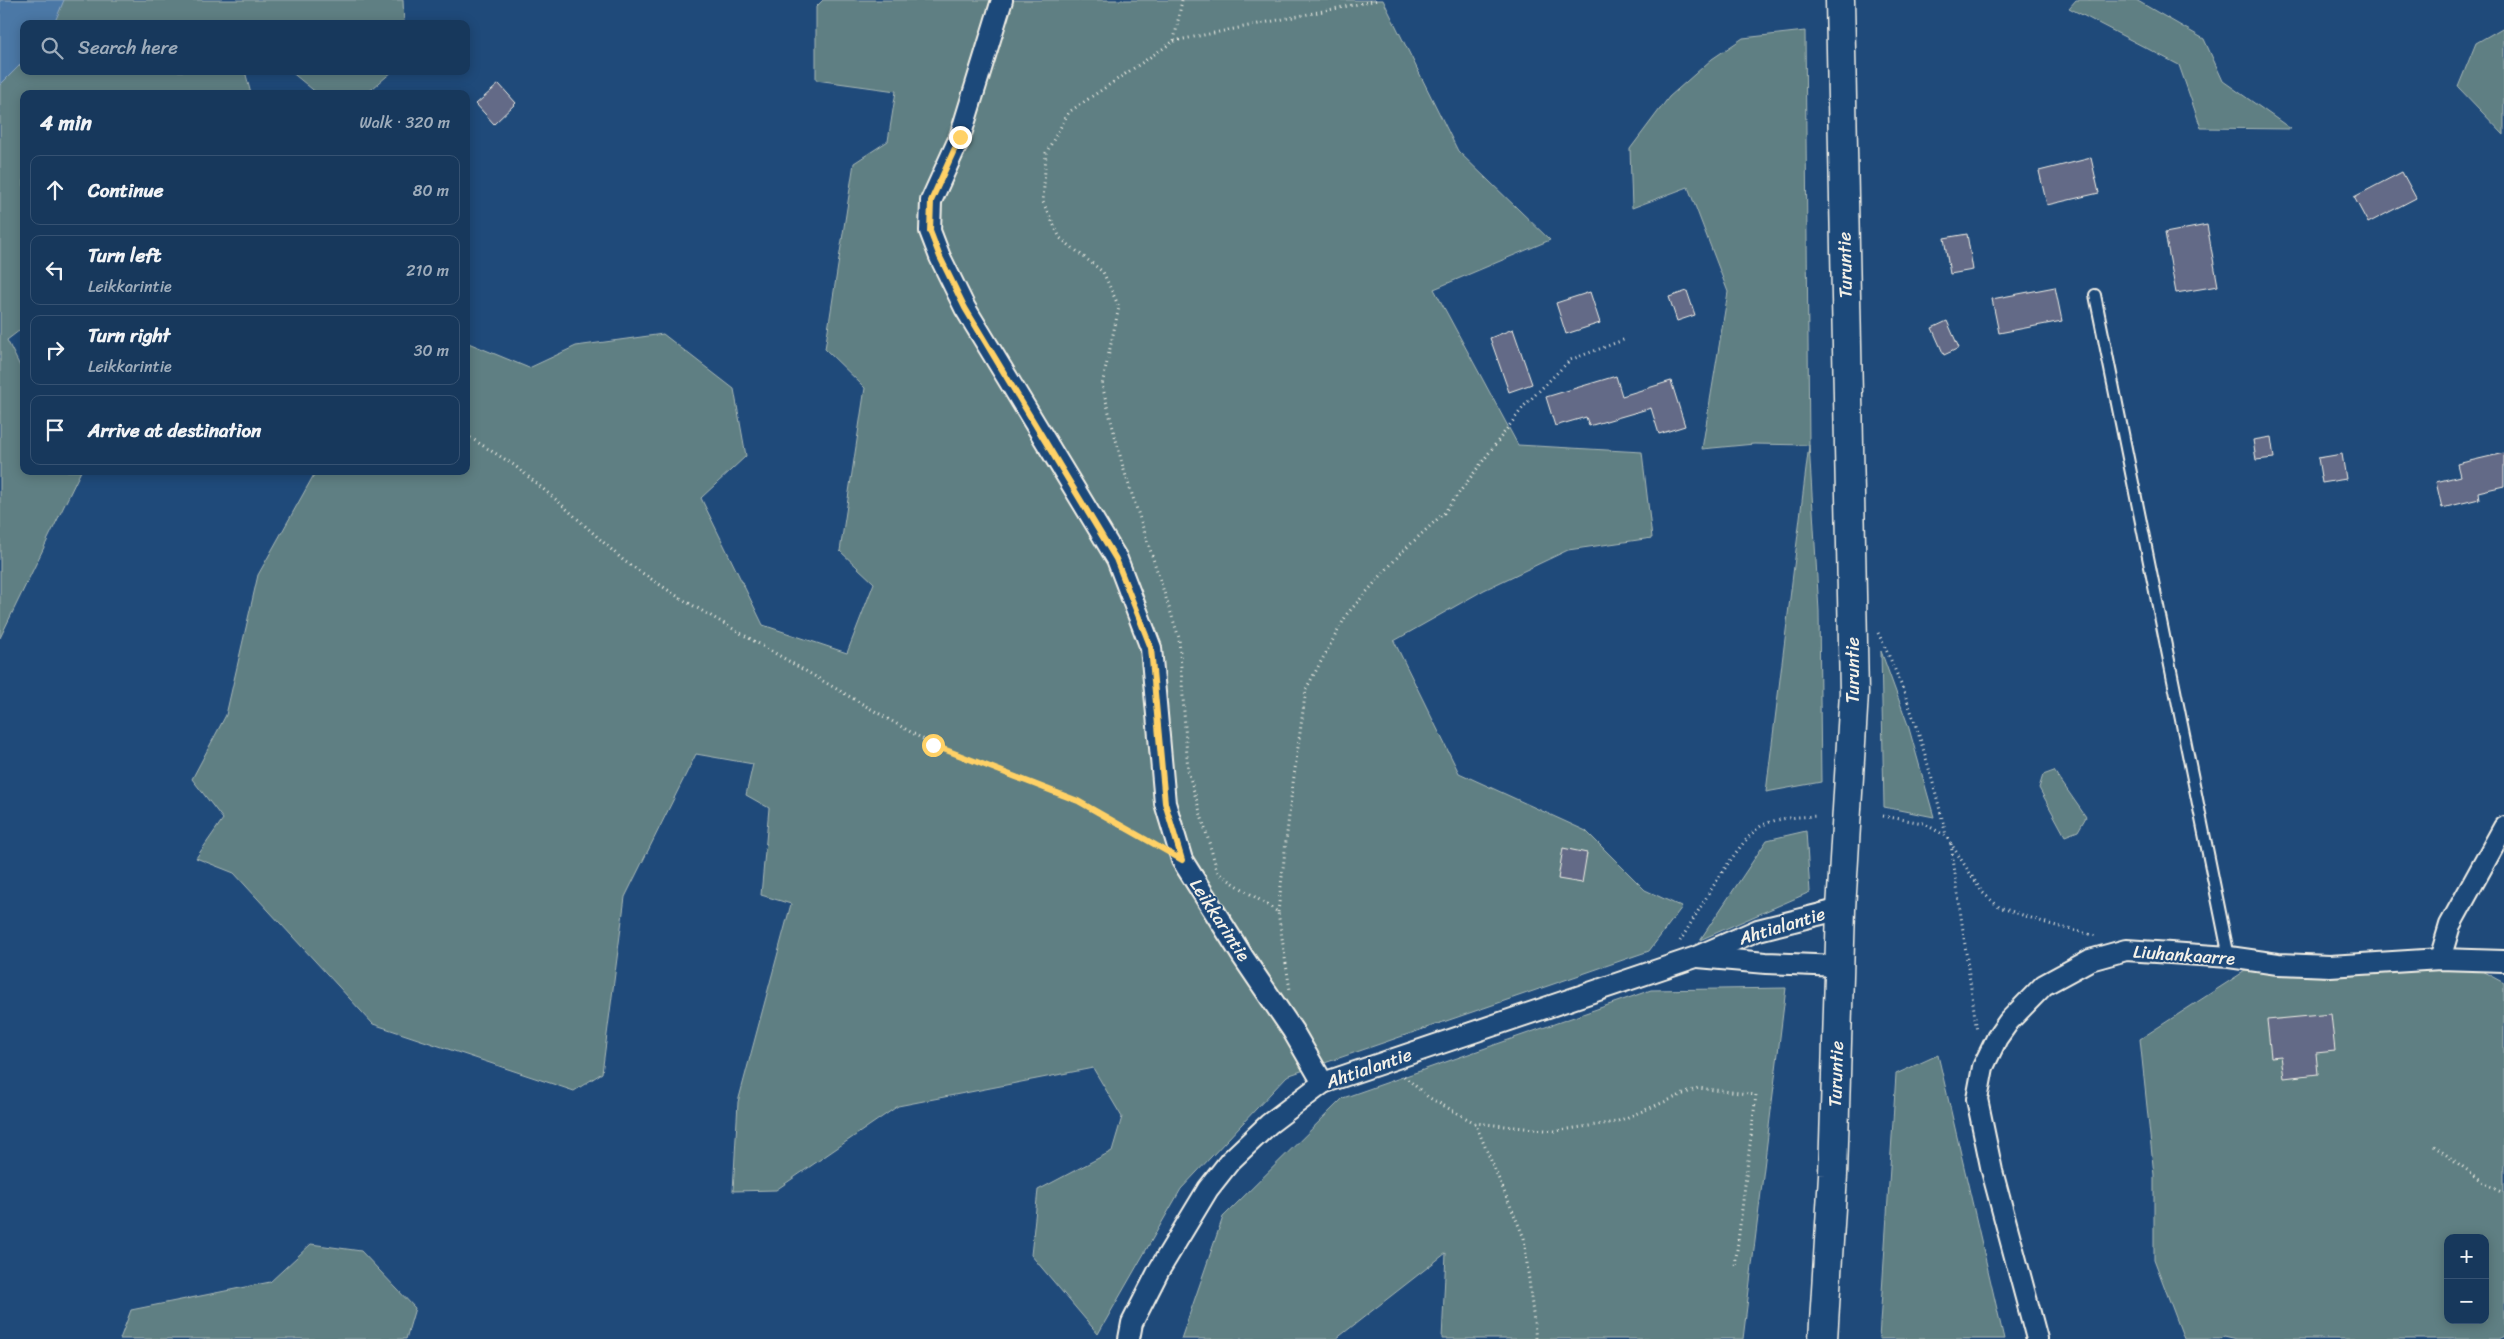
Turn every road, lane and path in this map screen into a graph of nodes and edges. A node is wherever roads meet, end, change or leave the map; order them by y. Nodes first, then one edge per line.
1 (1002, 0) edge
2 (1182, 0) edge
3 (1378, 0) edge
4 (1840, 0) edge
5 (1174, 41) junction
6 (2095, 295) dead end
7 (1626, 339) dead end
8 (470, 438) edge
9 (1852, 603) junction
10 (1818, 816) dead end
11 (1883, 816) dead end
12 (2504, 827) edge
13 (1946, 836) junction
14 (1951, 844) junction
15 (1182, 860) junction
16 (1841, 909) junction
17 (1278, 912) junction
18 (2126, 950) junction
19 (1696, 957) junction
20 (2229, 958) junction
21 (2440, 960) junction
22 (2504, 962) edge
23 (1839, 966) junction
24 (1663, 968) junction
25 (1291, 992) dead end
26 (1386, 1062) junction
27 (1983, 1067) junction
28 (1323, 1083) junction
29 (1474, 1123) junction
30 (2434, 1146) dead end
31 (2504, 1193) edge
32 (1735, 1266) dead end
33 (1129, 1339) edge
34 (1536, 1339) edge
35 (1823, 1339) edge
36 (2037, 1339) edge

1 - 15 street, Leikkarintie
2 - 5 path
3 - 5 path
4 - 9 main road, Turuntie
5 - 17 path
6 - 20 lane
7 - 17 path
8 - 15 path
9 - 13 path
9 - 16 main road, Turuntie
10 - 24 path
11 - 13 path
12 - 21 street
13 - 14 path
14 - 18 path
14 - 27 path
15 - 28 street, Leikkarintie
16 - 19 street, Ahtialantie
16 - 23 main road, Turuntie
17 - 25 path
18 - 20 street, Liuhankaarre
18 - 27 street, Liuhankaarre
19 - 23 street, Ahtialantie
19 - 24 street, Ahtialantie
20 - 21 street, Liuhankaarre
21 - 22 street, Liuhankaarre
23 - 35 main road, Turuntie
24 - 26 street, Ahtialantie
26 - 28 street, Ahtialantie
26 - 29 path
27 - 36 street, Liuhankaarre
28 - 33 street, Ahtialantie
29 - 32 path
29 - 34 path
30 - 31 path

